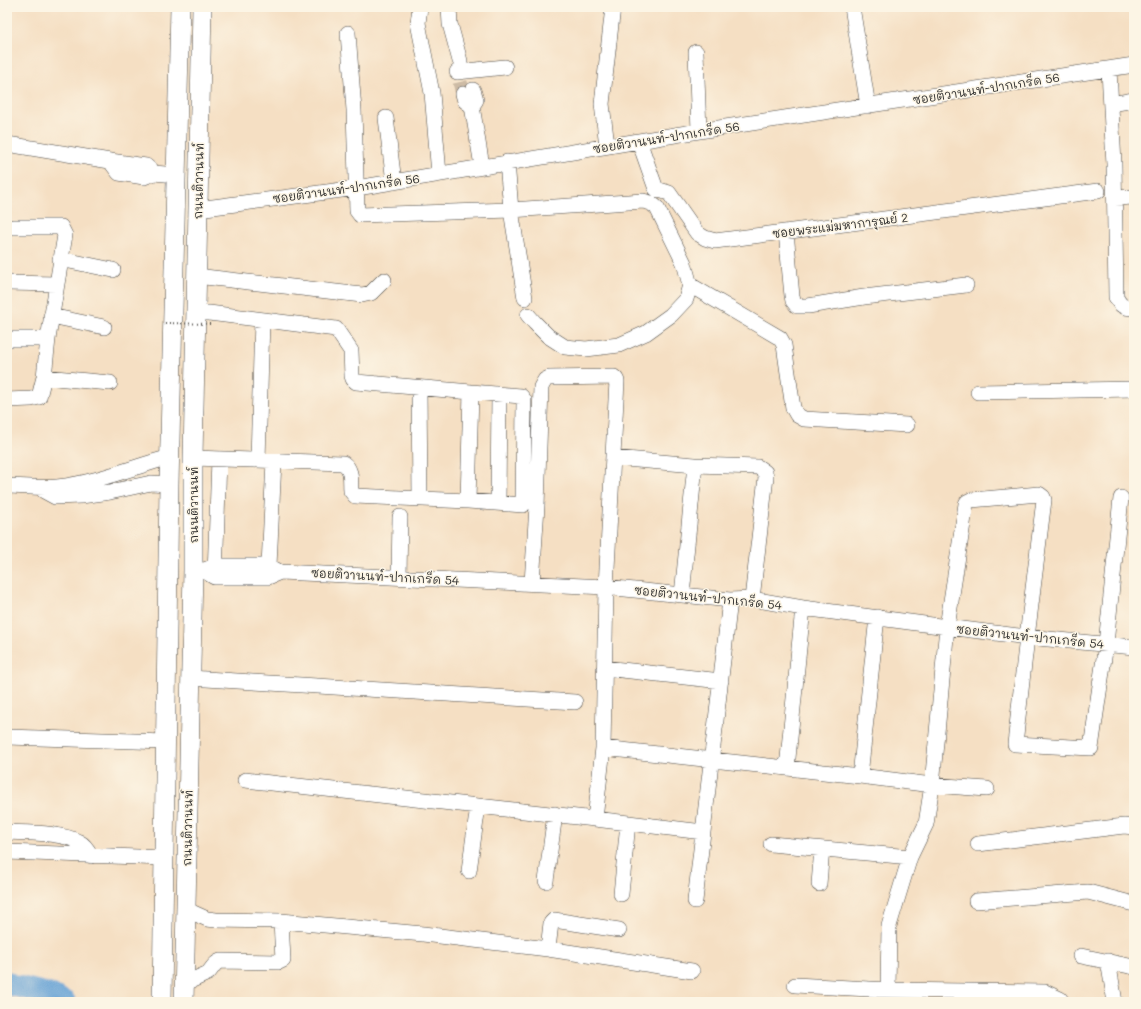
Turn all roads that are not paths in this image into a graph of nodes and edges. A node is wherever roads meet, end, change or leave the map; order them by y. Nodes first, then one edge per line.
1 (180, 7) edge
2 (202, 7) edge
3 (420, 7) edge
4 (449, 7) edge
5 (612, 7) edge
6 (852, 7) edge
7 (348, 33) dead end
8 (696, 52) dead end
9 (1134, 65) edge
10 (505, 67) dead end
11 (1109, 70) junction
12 (464, 78) junction
13 (1134, 100) edge
14 (1111, 104) junction
15 (868, 106) junction
16 (386, 118) dead end
17 (699, 131) junction
18 (639, 141) junction
19 (7, 144) edge
20 (606, 146) junction
21 (507, 162) junction
22 (482, 166) junction
23 (438, 174) junction
24 (176, 175) junction
25 (394, 182) junction
26 (357, 188) junction
27 (1098, 191) dead end
28 (1134, 197) edge
29 (1114, 198) junction
30 (198, 209) junction
31 (511, 210) junction
32 (12, 227) dead end
33 (786, 232) junction
34 (60, 259) junction
35 (113, 270) dead end
36 (196, 276) junction
37 (384, 280) dead end
38 (7, 283) edge
39 (56, 284) junction
40 (690, 285) junction
41 (966, 285) dead end
42 (525, 298) dead end
43 (1134, 308) edge
44 (196, 313) junction
45 (528, 315) dead end
46 (51, 316) junction
47 (262, 320) junction
48 (104, 327) dead end
49 (7, 339) edge
50 (48, 340) junction
51 (44, 377) junction
52 (110, 383) dead end
53 (419, 388) junction
54 (1134, 389) edge
55 (471, 392) junction
56 (978, 392) dead end
57 (499, 395) junction
58 (7, 400) edge
59 (907, 425) dead end
60 (170, 457) junction
61 (193, 458) junction
62 (614, 458) junction
63 (220, 459) junction
64 (258, 460) junction
65 (274, 461) junction
66 (695, 465) junction
67 (169, 484) junction
68 (7, 486) edge
69 (36, 487) junction
70 (1122, 498) dead end
71 (420, 499) junction
72 (468, 501) junction
73 (498, 503) junction
74 (400, 517) dead end
75 (275, 569) junction
76 (207, 571) junction
77 (399, 577) junction
78 (532, 583) junction
79 (606, 587) junction
80 (682, 595) junction
81 (752, 599) junction
82 (730, 600) junction
83 (803, 608) junction
84 (877, 617) junction
85 (946, 627) junction
86 (1027, 636) junction
87 (1106, 644) junction
88 (1134, 647) edge
89 (604, 668) junction
90 (190, 678) junction
91 (721, 681) junction
92 (575, 702) dead end
93 (7, 737) edge
94 (166, 742) junction
95 (189, 743) junction
96 (603, 748) junction
97 (712, 760) junction
98 (787, 768) junction
99 (860, 776) junction
100 (245, 780) dead end
101 (932, 785) junction
102 (987, 789) dead end
103 (478, 806) junction
104 (555, 814) junction
105 (595, 819) junction
106 (628, 823) junction
107 (1134, 827) edge
108 (7, 832) edge
109 (703, 832) junction
110 (770, 844) dead end
111 (978, 844) dead end
112 (822, 849) junction
113 (7, 852) edge
114 (91, 856) junction
115 (910, 856) junction
116 (164, 858) junction
117 (469, 871) dead end
118 (546, 881) dead end
119 (819, 884) dead end
120 (621, 894) dead end
121 (695, 901) dead end
122 (976, 902) dead end
123 (1134, 904) edge
124 (185, 909) junction
125 (281, 921) junction
126 (619, 930) dead end
127 (548, 949) junction
128 (1081, 956) dead end
129 (1108, 961) junction
130 (1134, 967) edge
131 (692, 971) dead end
132 (795, 984) dead end
133 (888, 990) junction
134 (184, 993) edge
135 (162, 1002) edge
136 (1062, 1002) edge
137 (1115, 1002) edge

1 - 24 main road, ถนนติวานนท์
2 - 30 main road, ถนนติวานนท์
3 - 23 street
4 - 12 street
5 - 20 street
6 - 15 street
7 - 26 street
8 - 17 street
9 - 11 street, ซอยติวานนท์-ปากเกร็ด 56
10 - 12 street
11 - 14 street
11 - 15 street, ซอยติวานนท์-ปากเกร็ด 56
12 - 22 street
13 - 14 street
14 - 29 street
15 - 17 street, ซอยติวานนท์-ปากเกร็ด 56
16 - 25 street
17 - 18 street, ซอยติวานนท์-ปากเกร็ด 56
18 - 20 street, ซอยติวานนท์-ปากเกร็ด 56
18 - 33 street, ซอยพระแม่มหาการุณย์ 2
19 - 24 street
20 - 21 street, ซอยติวานนท์-ปากเกร็ด 56
21 - 22 street, ซอยติวานนท์-ปากเกร็ด 56
21 - 31 street
22 - 23 street, ซอยติวานนท์-ปากเกร็ด 56
23 - 25 street, ซอยติวานนท์-ปากเกร็ด 56
24 - 60 main road, ถนนติวานนท์
25 - 26 street, ซอยติวานนท์-ปากเกร็ด 56
26 - 30 street, ซอยติวานนท์-ปากเกร็ด 56
26 - 31 street
27 - 33 street, ซอยพระแม่มหาการุณย์ 2
28 - 29 street
29 - 43 street
30 - 36 main road, ถนนติวานนท์
31 - 40 street
31 - 42 street
32 - 34 street
33 - 41 street
34 - 35 street
34 - 39 street
36 - 37 street
36 - 44 main road, ถนนติวานนท์
38 - 39 street
39 - 46 street
40 - 45 street
40 - 59 street
44 - 47 street
44 - 61 main road, ถนนติวานนท์
46 - 48 street
46 - 50 street
47 - 53 street
47 - 64 street
49 - 50 street
50 - 51 street
51 - 52 street
51 - 58 street
53 - 55 street
53 - 71 street
54 - 56 street
55 - 57 street
55 - 72 street
57 - 73 street
57 - 73 street
60 - 67 main road, ถนนติวานนท์
60 - 69 street
61 - 63 street
61 - 76 main road, ถนนติวานนท์
62 - 66 street
62 - 78 street
62 - 79 street
63 - 64 street
63 - 76 street
64 - 65 street
65 - 71 street
65 - 75 street
66 - 80 street
66 - 81 street
67 - 69 street
67 - 94 main road, ถนนติวานนท์
68 - 69 street
70 - 87 street
71 - 72 street
72 - 73 street
74 - 77 street
75 - 76 street, ซอยติวานนท์-ปากเกร็ด 54
75 - 77 street, ซอยติวานนท์-ปากเกร็ด 54
76 - 90 main road, ถนนติวานนท์
77 - 78 street, ซอยติวานนท์-ปากเกร็ด 54
78 - 79 street, ซอยติวานนท์-ปากเกร็ด 54
79 - 80 street, ซอยติวานนท์-ปากเกร็ด 54
79 - 89 street
80 - 82 street, ซอยติวานนท์-ปากเกร็ด 54
81 - 82 street, ซอยติวานนท์-ปากเกร็ด 54
81 - 83 street, ซอยติวานนท์-ปากเกร็ด 54
82 - 91 street
83 - 84 street, ซอยติวานนท์-ปากเกร็ด 54
83 - 98 street
84 - 85 street, ซอยติวานนท์-ปากเกร็ด 54
84 - 99 street
85 - 86 street, ซอยติวานนท์-ปากเกร็ด 54
85 - 86 street
85 - 101 street
86 - 87 street, ซอยติวานนท์-ปากเกร็ด 54
86 - 87 street
87 - 88 street, ซอยติวานนท์-ปากเกร็ด 54
89 - 91 street
89 - 96 street
90 - 92 street
90 - 95 main road, ถนนติวานนท์
91 - 97 street
93 - 94 street
94 - 95 main road
94 - 116 main road, ถนนติวานนท์
95 - 124 main road, ถนนติวานนท์
96 - 97 street
96 - 105 street
97 - 98 street
97 - 109 street
98 - 99 street
99 - 101 street
100 - 103 street
101 - 102 street
101 - 115 street
103 - 104 street
103 - 117 street
104 - 105 street
104 - 118 street
105 - 106 street
106 - 109 street
106 - 120 street
107 - 111 street
108 - 114 street
109 - 121 street
110 - 112 street
112 - 115 street
112 - 119 street
113 - 114 street
114 - 116 street
115 - 133 street
116 - 135 main road, ถนนติวานนท์
122 - 123 street
124 - 125 street
124 - 134 main road, ถนนติวานนท์
125 - 127 street
125 - 134 street
126 - 127 street
127 - 131 street
128 - 129 street
129 - 130 street
129 - 137 street
132 - 133 street
133 - 136 street

